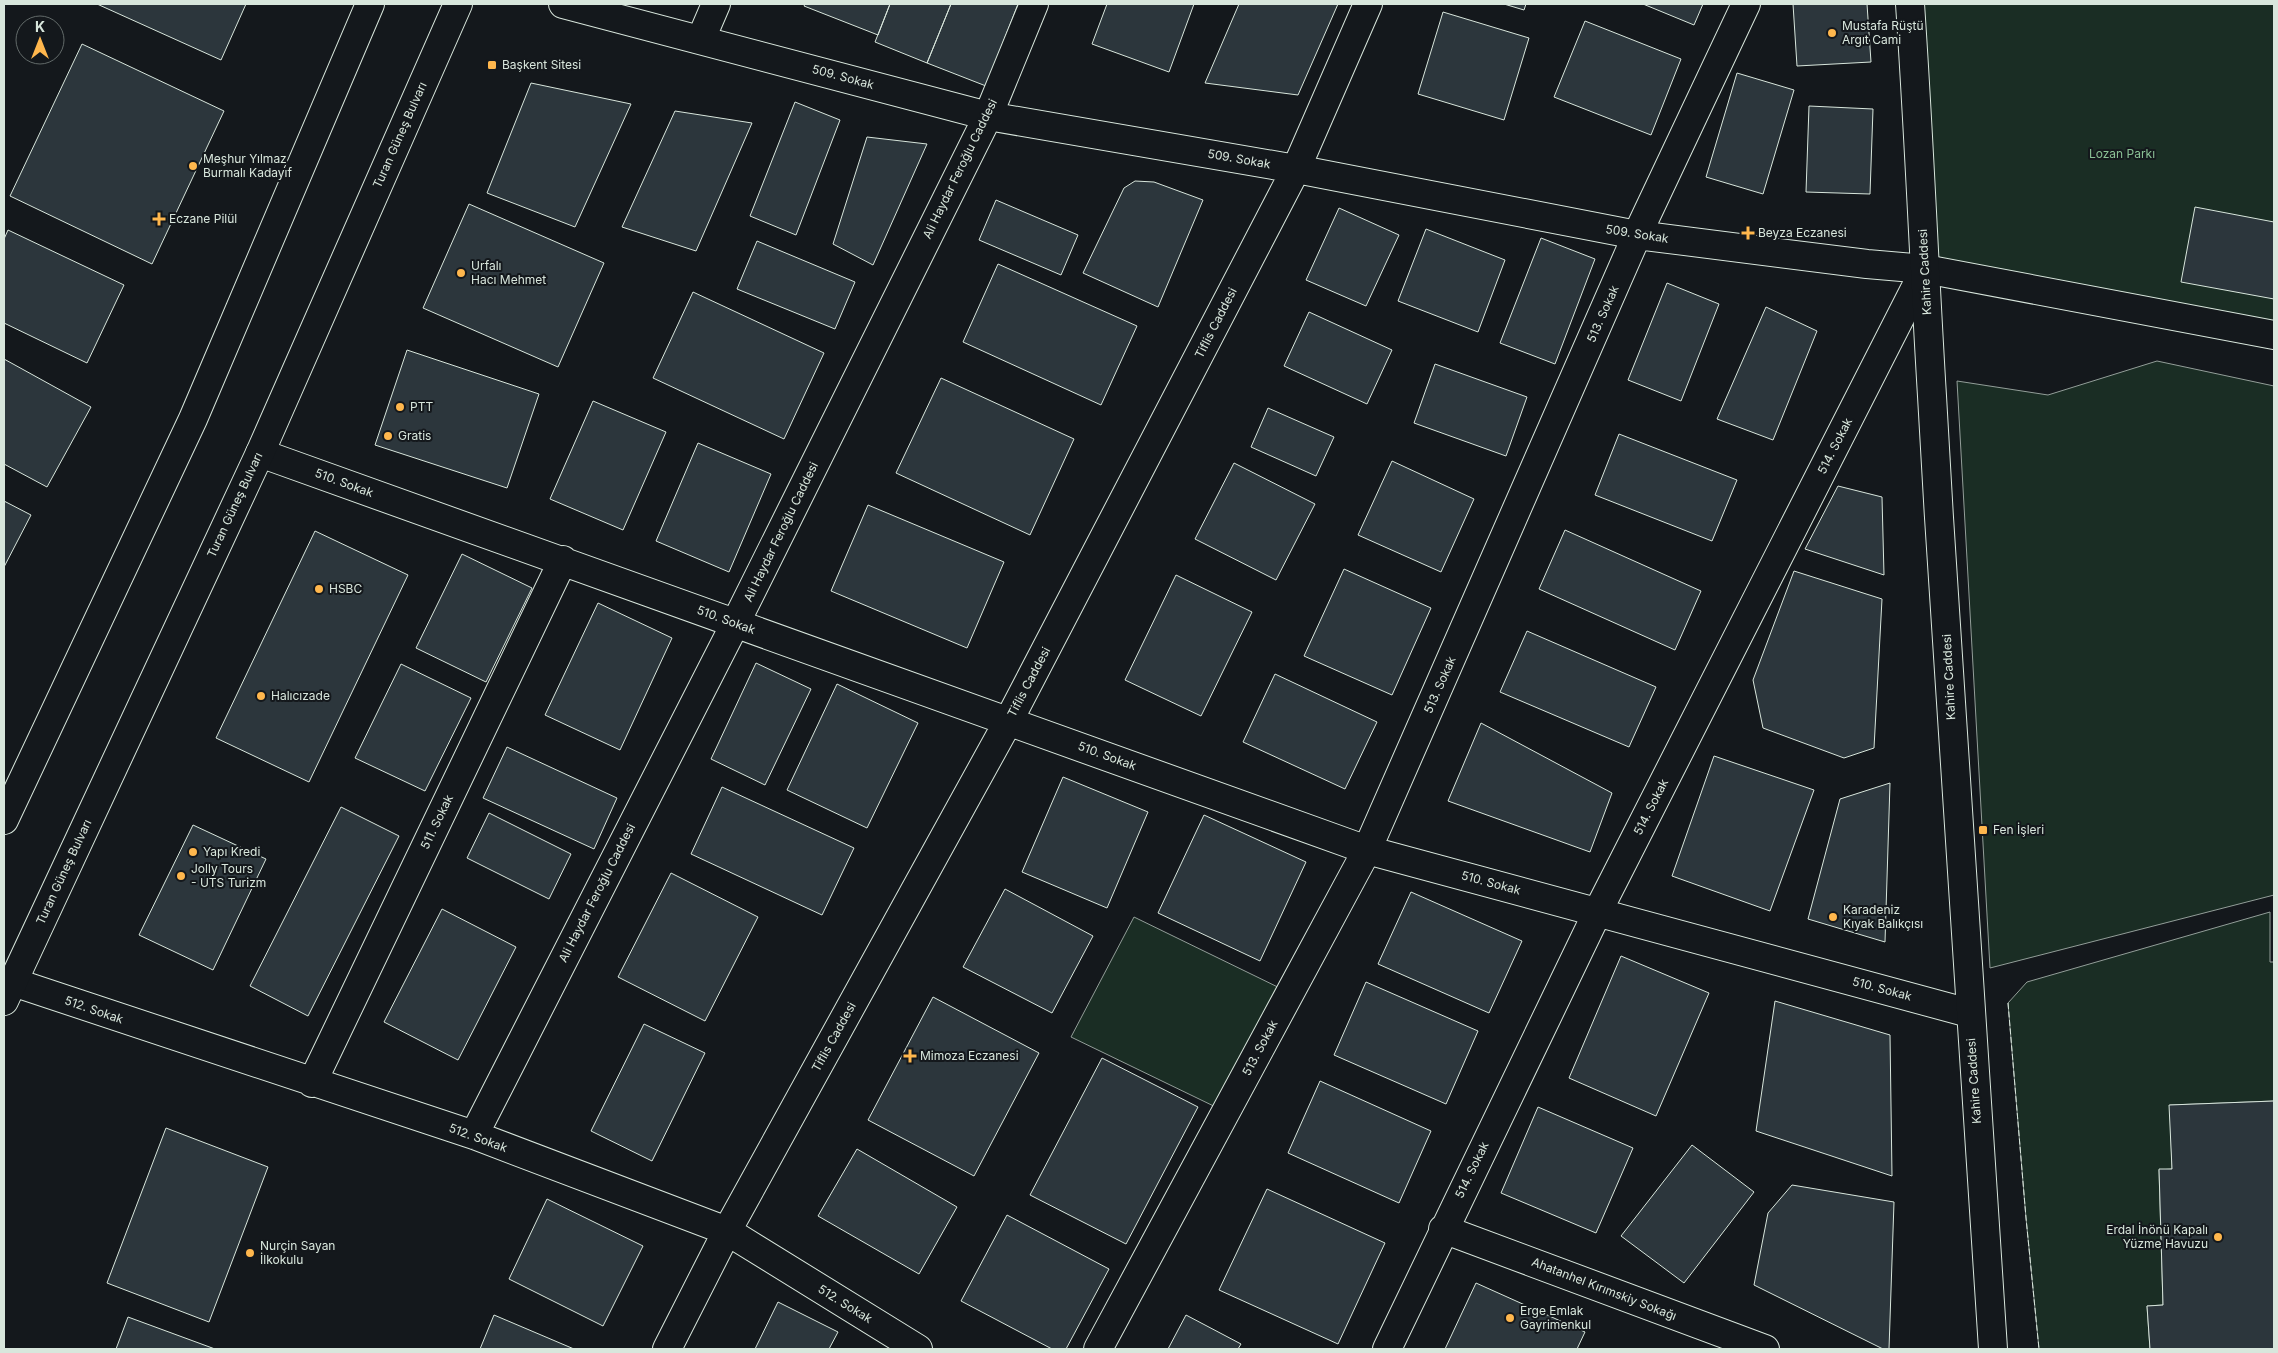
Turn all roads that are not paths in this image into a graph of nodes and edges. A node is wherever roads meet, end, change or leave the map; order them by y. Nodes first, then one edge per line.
1 (370, 4) edge
2 (458, 4) edge
3 (563, 4) edge
4 (716, 4) edge
5 (1034, 4) edge
6 (1368, 4) edge
7 (1746, 4) edge
8 (1910, 4) edge
9 (701, 39) junction
10 (988, 116) junction
11 (1296, 169) junction
12 (1637, 235) junction
13 (1925, 269) junction
14 (2274, 336) edge
15 (260, 453) junction
16 (563, 560) junction
17 (735, 624) junction
18 (1009, 720) junction
19 (4, 820) edge
20 (1367, 850) junction
21 (1598, 911) junction
22 (8, 992) edge
23 (1969, 1013) junction
24 (312, 1083) junction
25 (474, 1135) junction
26 (1443, 1229) junction
27 (727, 1231) junction
28 (668, 1349) edge
29 (918, 1349) edge
30 (1098, 1349) edge
31 (1387, 1349) edge
32 (1764, 1349) edge
33 (1993, 1349) edge

1 - 19 street
2 - 15 street, Turan Güneş Bulvarı
3 - 9 street, 509. Sokak
4 - 9 street
5 - 10 street, Ali Haydar Feroğlu Caddesi
6 - 11 street, Tiflis Caddesi
7 - 12 street, 513. Sokak
8 - 13 street, Kahire Caddesi
9 - 10 street, 509. Sokak
10 - 11 street, 509. Sokak
10 - 17 street, Ali Haydar Feroğlu Caddesi
11 - 12 street, 509. Sokak
11 - 18 street, Tiflis Caddesi
12 - 13 street, 509. Sokak
12 - 20 street, 513. Sokak
13 - 14 street, 509. Sokak
13 - 21 street, 514. Sokak
13 - 23 street, Kahire Caddesi
15 - 16 street, 510. Sokak
15 - 22 street, Turan Güneş Bulvarı
16 - 17 street, 510. Sokak
16 - 24 street, 511. Sokak
17 - 18 street, 510. Sokak
17 - 25 street, Ali Haydar Feroğlu Caddesi
18 - 20 street, 510. Sokak
18 - 27 street, Tiflis Caddesi
20 - 21 street, 510. Sokak
20 - 30 street, 513. Sokak
21 - 23 street, 510. Sokak
21 - 26 street, 514. Sokak
22 - 24 street, 512. Sokak
23 - 33 street, Kahire Caddesi
24 - 25 street, 512. Sokak
25 - 27 street, 512. Sokak
26 - 31 street, 514. Sokak
26 - 32 street, Ahatanhel Kırımskiy Sokağı
27 - 28 street, Tiflis Caddesi
27 - 29 street, 512. Sokak

